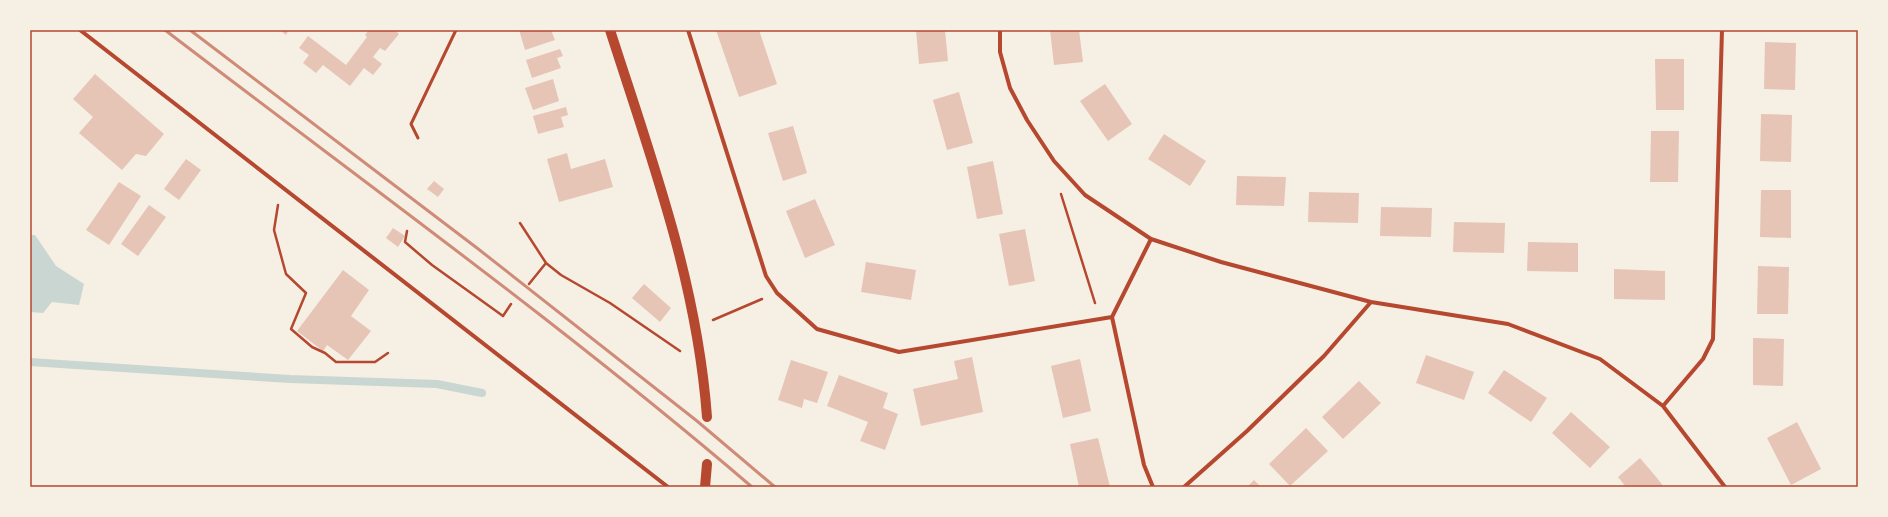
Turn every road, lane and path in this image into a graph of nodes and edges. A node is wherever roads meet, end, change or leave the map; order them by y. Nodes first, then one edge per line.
1 (80, 30) edge
2 (456, 30) edge
3 (610, 30) edge
4 (688, 30) edge
5 (1000, 30) edge
6 (1722, 30) edge
7 (418, 138) dead end
8 (281, 186) junction
9 (1060, 190) dead end
10 (520, 223) dead end
11 (407, 231) dead end
12 (1151, 239) junction
13 (546, 263) junction
14 (529, 284) dead end
15 (777, 293) junction
16 (1371, 302) junction
17 (511, 304) dead end
18 (1112, 317) junction
19 (1100, 319) junction
20 (696, 327) junction
21 (388, 353) dead end
22 (702, 366) junction
23 (1663, 406) junction
24 (707, 417) dead end
25 (707, 464) dead end
26 (668, 487) edge
27 (705, 487) edge
28 (1153, 487) edge
29 (1184, 487) edge
30 (1725, 487) edge

1 - 8 street
2 - 7 lane
3 - 20 main road
4 - 15 street
5 - 12 street
6 - 23 street
8 - 21 path
8 - 26 street
9 - 19 path
10 - 13 path
11 - 17 path
12 - 16 street
12 - 18 street
13 - 14 path
13 - 22 path
15 - 19 street
15 - 20 path
16 - 23 street
16 - 29 street
18 - 19 street
18 - 28 street
20 - 22 main road
22 - 24 main road
23 - 30 street
25 - 27 main road

